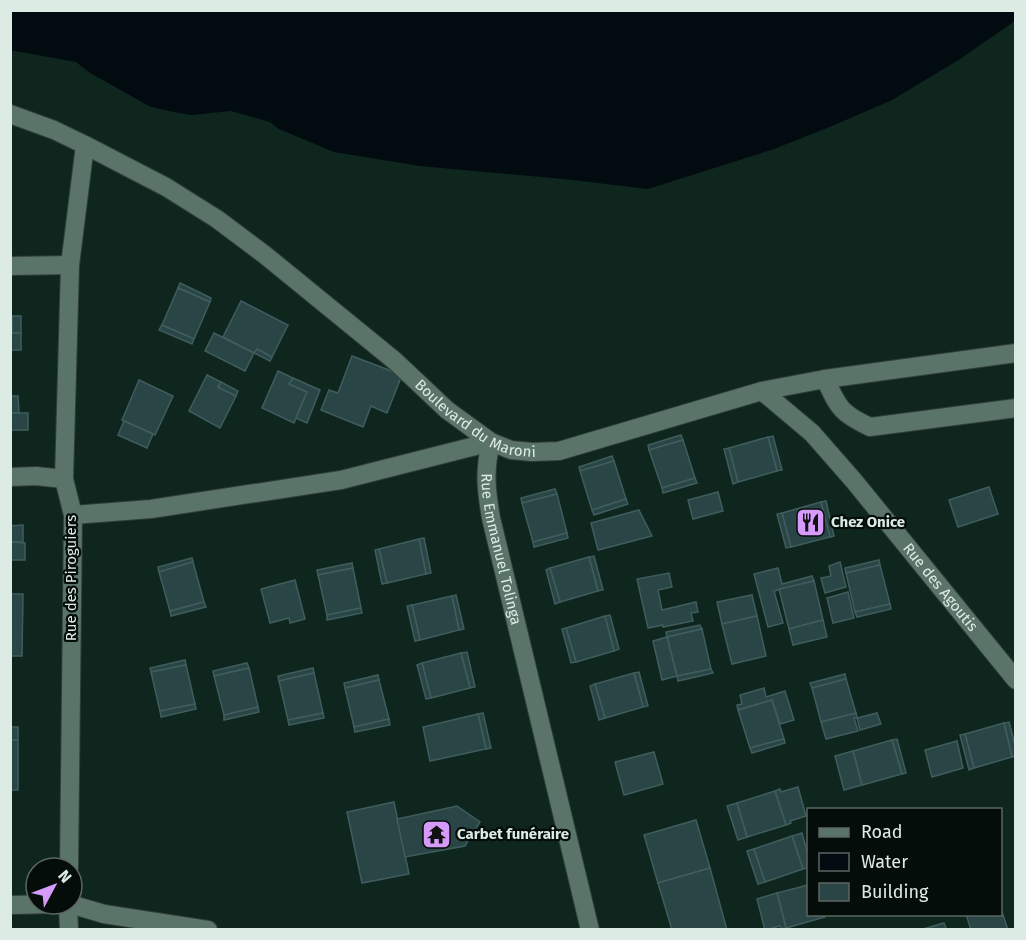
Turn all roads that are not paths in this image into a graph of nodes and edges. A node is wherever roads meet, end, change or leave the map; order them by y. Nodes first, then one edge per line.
1 (10, 114) edge
2 (85, 145) junction
3 (70, 265) junction
4 (10, 266) edge
5 (1016, 353) edge
6 (825, 379) junction
7 (762, 391) junction
8 (1016, 408) edge
9 (491, 442) junction
10 (10, 477) edge
11 (64, 479) junction
12 (73, 515) junction
13 (1016, 681) edge
14 (69, 856) edge
15 (84, 908) edge
16 (208, 930) edge
17 (590, 930) edge

1 - 2 street, Boulevard du Maroni
2 - 3 street, Rue des Piroguiers
2 - 9 street, Boulevard du Maroni
3 - 4 street
3 - 11 street, Rue des Piroguiers
5 - 6 street, Boulevard du Maroni
6 - 7 street, Boulevard du Maroni
6 - 8 street
7 - 9 street, Boulevard du Maroni
7 - 13 street, Rue des Agoutis
9 - 12 street
9 - 17 street, Rue Emmanuel Tolinga
10 - 11 street
11 - 12 street, Rue des Piroguiers
12 - 14 street, Rue des Piroguiers
15 - 16 street

